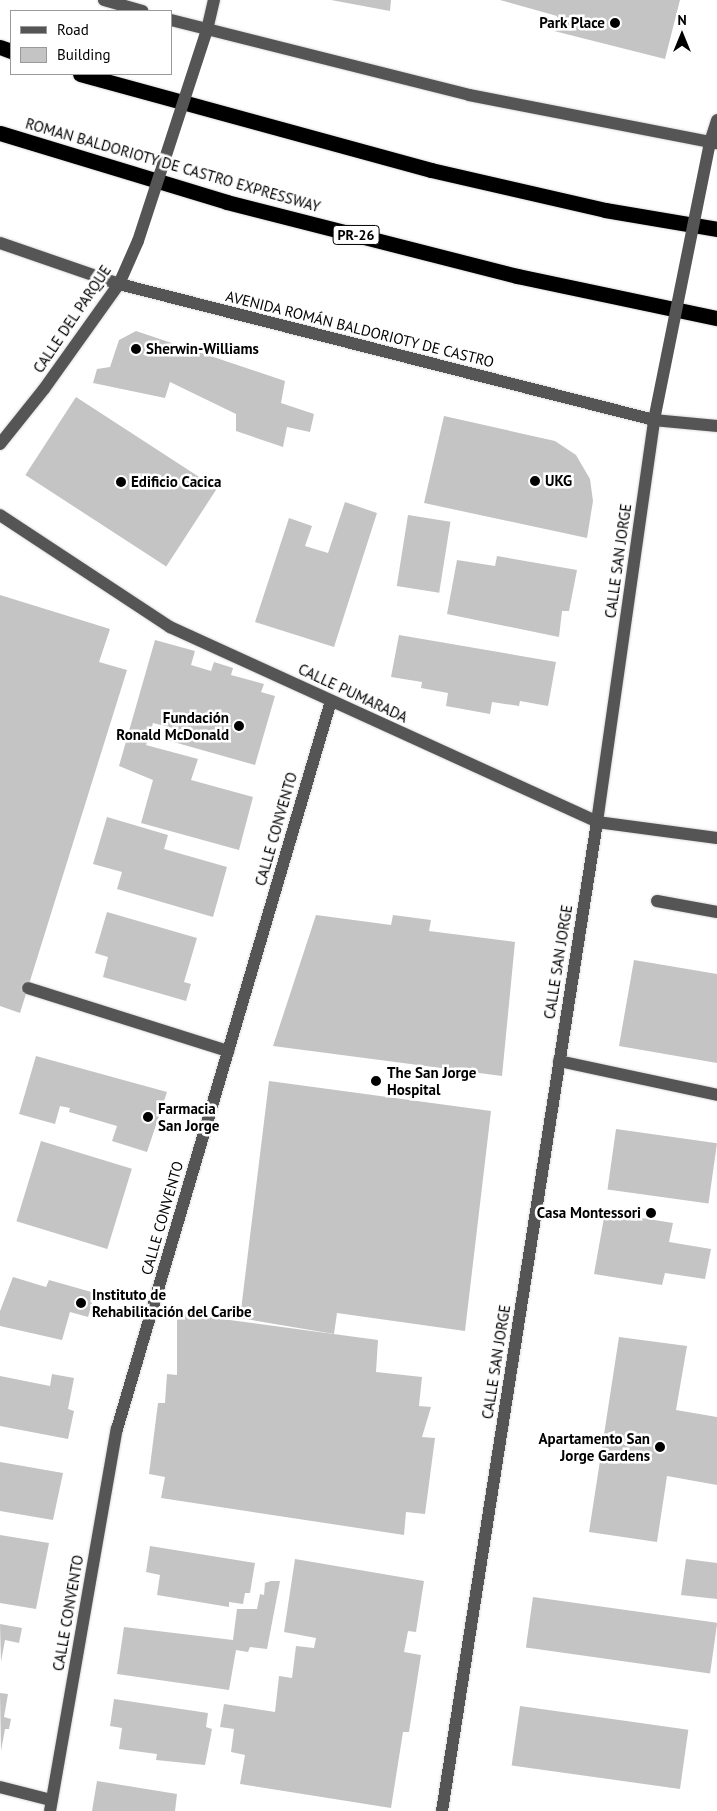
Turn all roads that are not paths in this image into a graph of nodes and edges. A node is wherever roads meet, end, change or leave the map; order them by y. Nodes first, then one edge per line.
1 (104, 0) edge
2 (214, 0) edge
3 (139, 10) edge
4 (172, 20) edge
5 (207, 30) junction
6 (84, 75) edge
7 (717, 120) edge
8 (0, 133) edge
9 (713, 143) edge
10 (717, 228) edge
11 (0, 244) edge
12 (119, 284) junction
13 (717, 318) edge
14 (654, 420) junction
15 (717, 426) edge
16 (0, 444) edge
17 (0, 515) edge
18 (331, 701) junction
19 (597, 822) junction
20 (717, 838) edge
21 (657, 901) dead end
22 (717, 912) edge
23 (28, 988) dead end
24 (228, 1051) junction
25 (559, 1060) junction
26 (717, 1095) edge
27 (0, 1787) edge
28 (51, 1805) edge
29 (442, 1811) edge

1 - 3 street
2 - 5 street, CALLE DEL PARQUE
4 - 5 street
5 - 9 street
5 - 12 street, CALLE DEL PARQUE, bridge
6 - 10 highway
7 - 9 street, CALLE SAN JORGE
8 - 13 highway, ROMAN BALDORIOTY DE CASTRO EXPRESSWAY / PR-26
9 - 14 street, CALLE SAN JORGE, bridge
11 - 12 street, AVENIDA ROMÁN BALDORIOTY DE CASTRO
12 - 14 street, AVENIDA ROMÁN BALDORIOTY DE CASTRO
12 - 16 street, CALLE DEL PARQUE
14 - 15 street, AVENIDA ROMÁN BALDORIOTY DE CASTRO
14 - 19 street, CALLE SAN JORGE
17 - 18 street, CALLE PUMARADA
18 - 19 street, CALLE PUMARADA
18 - 24 street, CALLE CONVENTO
19 - 20 street, CALLE PUMARADA
19 - 25 street, CALLE SAN JORGE
21 - 22 street
23 - 24 street
24 - 28 street, CALLE CONVENTO
25 - 26 street
25 - 29 street, CALLE SAN JORGE
27 - 28 street

